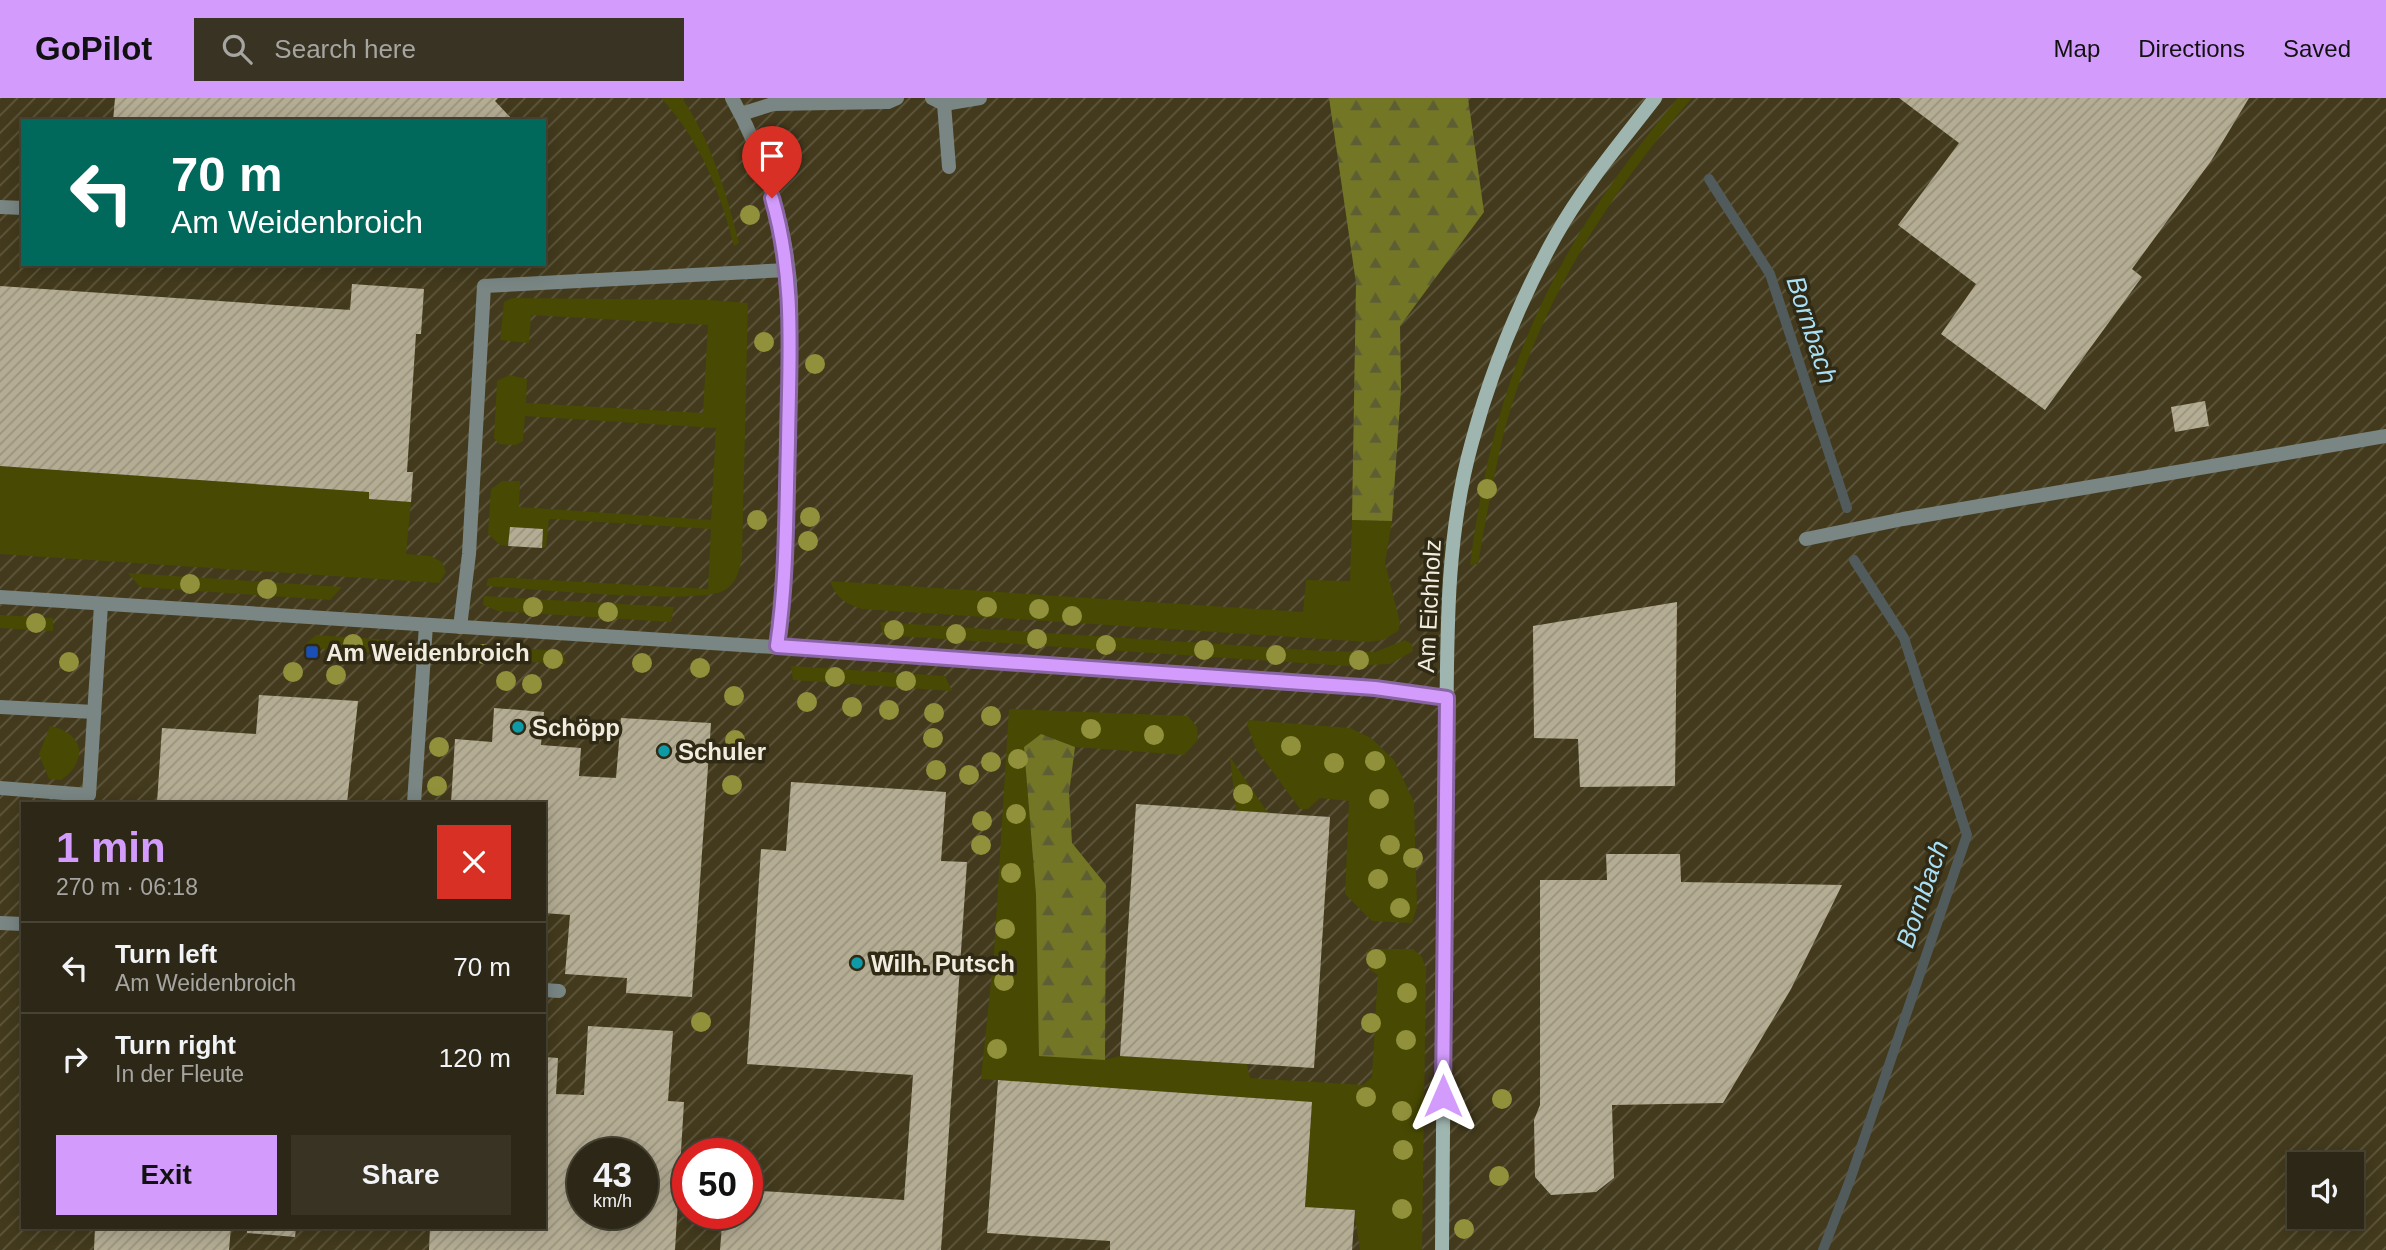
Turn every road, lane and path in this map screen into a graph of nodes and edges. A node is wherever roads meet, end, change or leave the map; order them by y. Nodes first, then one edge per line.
1 (732, 98) edge
2 (897, 98) edge
3 (980, 98) edge
4 (1655, 98) edge
5 (938, 101) edge
6 (741, 114) junction
7 (949, 167) dead end
8 (0, 207) edge
9 (21, 208) edge
10 (787, 270) junction
11 (2386, 436) edge
12 (1805, 539) dead end
13 (0, 597) edge
14 (101, 604) junction
15 (426, 625) junction
16 (460, 627) junction
17 (777, 646) junction
18 (1447, 698) junction
19 (0, 707) edge
20 (94, 712) junction
21 (0, 788) edge
22 (89, 799) edge
23 (414, 802) edge
24 (0, 923) edge
25 (21, 924) edge
26 (1442, 1250) edge

1 - 6 street
2 - 6 street
3 - 5 street
4 - 18 main road, Am Eichholz
5 - 7 street
6 - 10 street
8 - 9 street
10 - 16 street
10 - 17 street
11 - 12 street
13 - 14 street
14 - 15 street
14 - 20 street
15 - 16 street
15 - 23 street
16 - 17 street
17 - 18 street
18 - 26 main road, Am Eichholz
19 - 20 street
20 - 22 street
21 - 22 street
24 - 25 street

